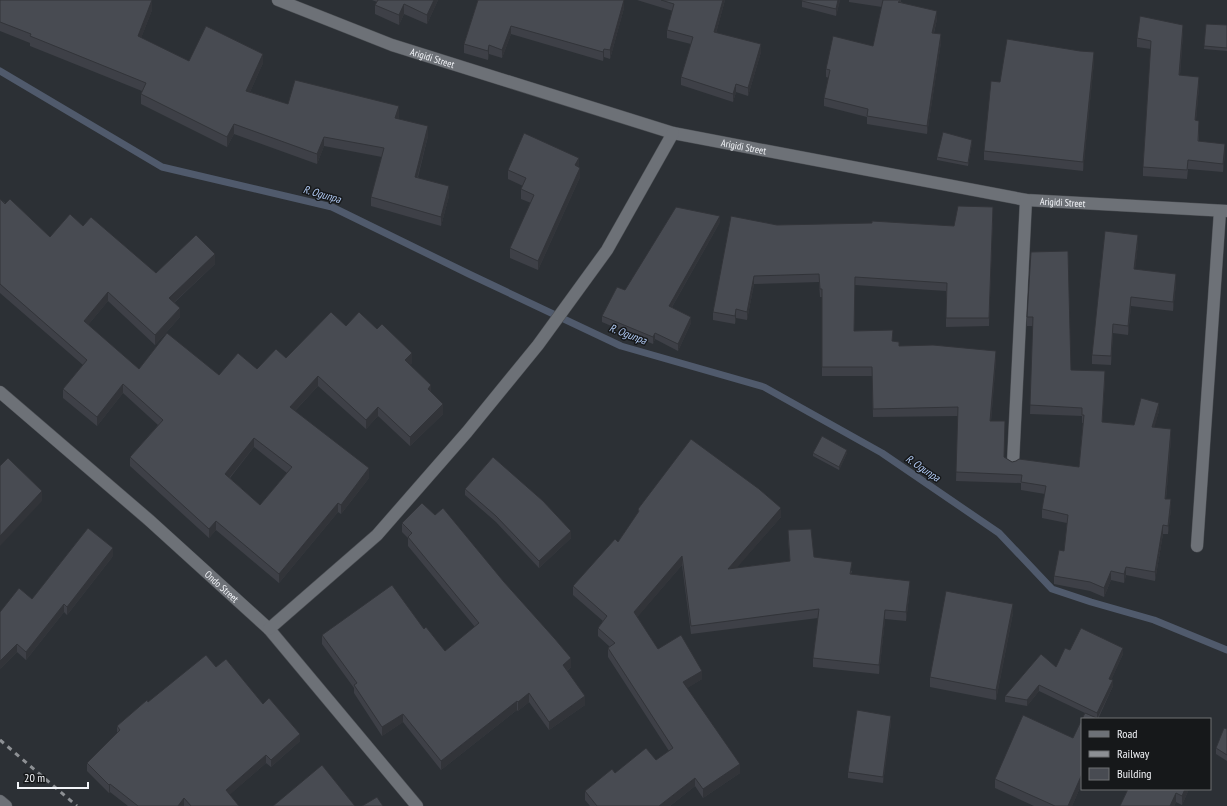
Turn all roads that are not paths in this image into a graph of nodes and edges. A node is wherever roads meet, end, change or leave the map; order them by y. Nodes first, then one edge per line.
1 (278, 0) edge
2 (673, 134) junction
3 (1026, 200) junction
4 (1223, 211) edge
5 (0, 392) edge
6 (1013, 463) edge
7 (1197, 546) dead end
8 (269, 629) junction
9 (0, 801) edge
10 (6, 806) edge
11 (417, 806) edge

1 - 2 street, Arigidi Street
2 - 3 street, Arigidi Street
2 - 8 street
3 - 4 street, Arigidi Street
3 - 6 street
4 - 7 street
5 - 8 street, Ondo Street
8 - 11 street, Ondo Street
9 - 10 street

